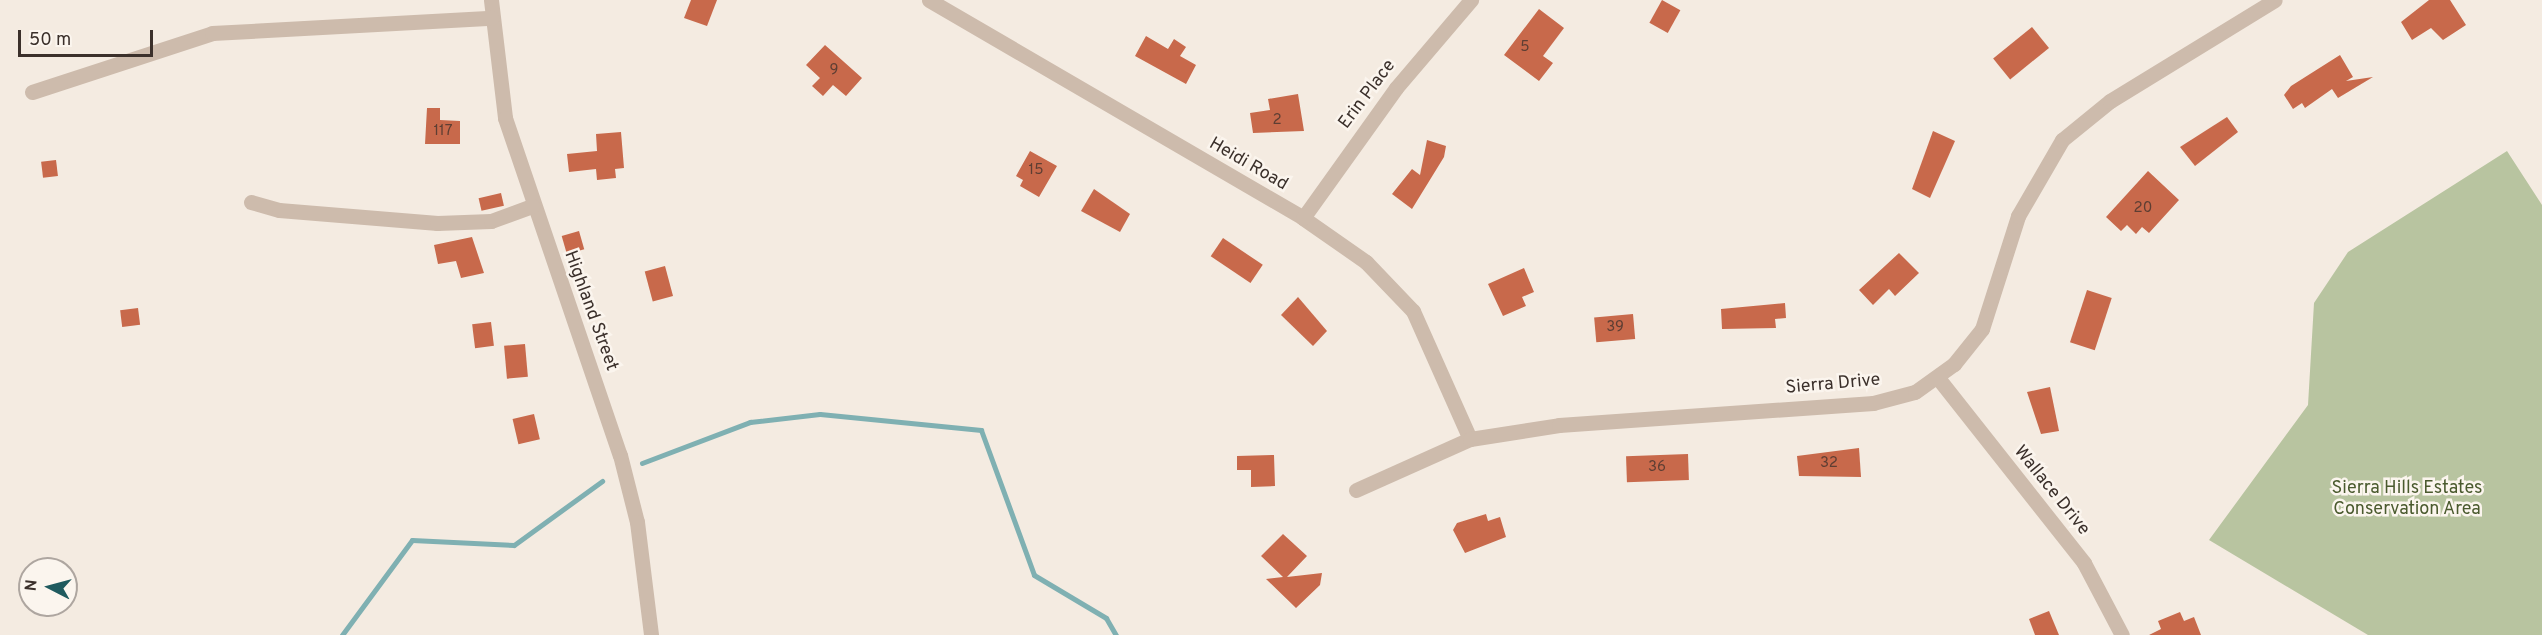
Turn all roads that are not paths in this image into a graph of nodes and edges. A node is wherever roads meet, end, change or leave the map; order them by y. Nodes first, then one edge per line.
1 (491, 0) edge
2 (929, 0) edge
3 (1471, 0) edge
4 (2275, 0) edge
5 (492, 18) junction
6 (32, 92) dead end
7 (251, 202) dead end
8 (532, 206) junction
9 (1303, 218) junction
10 (1938, 378) junction
11 (1470, 440) junction
12 (1356, 490) dead end
13 (651, 635) edge
14 (2122, 635) edge

1 - 5 street, Highland Street
2 - 9 street, Heidi Road
3 - 9 street, Erin Place
4 - 10 street, Sierra Drive
5 - 6 street
5 - 8 street, Highland Street
7 - 8 street
8 - 13 street, Highland Street
9 - 11 street, Heidi Road
10 - 11 street, Sierra Drive
10 - 14 street, Wallace Drive
11 - 12 street, Sierra Drive

